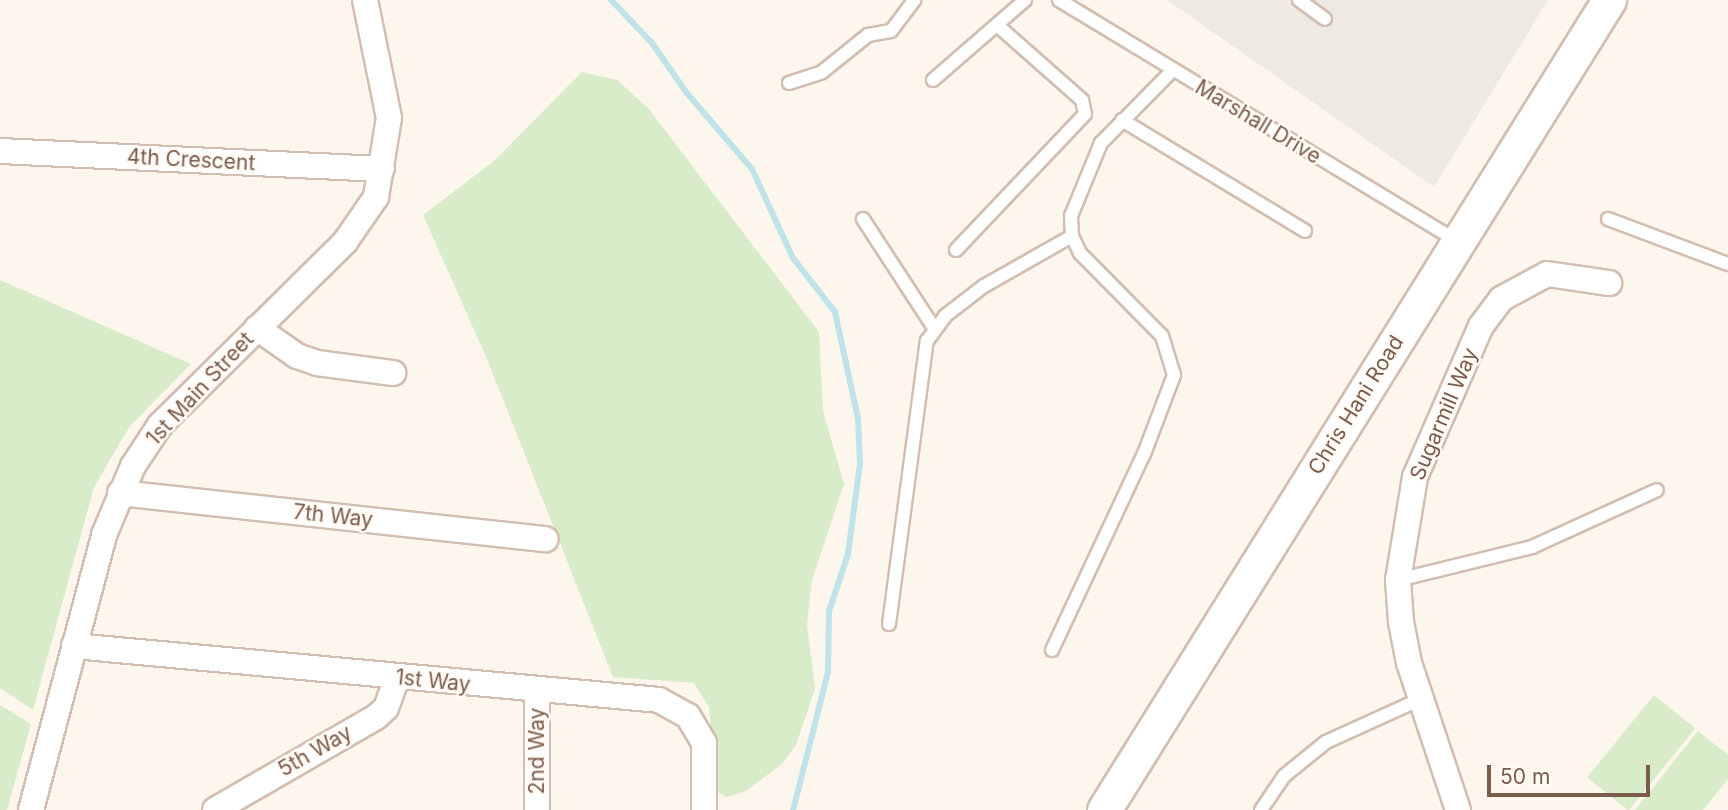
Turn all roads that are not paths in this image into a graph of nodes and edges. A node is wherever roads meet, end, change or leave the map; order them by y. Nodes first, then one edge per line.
1 (365, 0) edge
2 (914, 0) edge
3 (1026, 0) edge
4 (1059, 0) edge
5 (1299, 0) edge
6 (1609, 0) edge
7 (1325, 19) dead end
8 (997, 24) junction
9 (1173, 70) junction
10 (933, 79) dead end
11 (789, 83) dead end
12 (1122, 120) junction
13 (0, 151) edge
14 (382, 169) junction
15 (863, 219) dead end
16 (1608, 219) dead end
17 (1305, 231) dead end
18 (1072, 236) junction
19 (1458, 242) junction
20 (956, 250) dead end
21 (1728, 264) edge
22 (1609, 283) dead end
23 (257, 328) junction
24 (934, 328) junction
25 (394, 373) dead end
26 (1657, 490) dead end
27 (120, 493) junction
28 (546, 539) dead end
29 (1398, 580) junction
30 (890, 624) dead end
31 (74, 646) junction
32 (1052, 650) dead end
33 (397, 677) junction
34 (537, 691) junction
35 (1421, 699) junction
36 (31, 810) edge
37 (215, 810) edge
38 (537, 810) edge
39 (705, 810) edge
40 (1104, 810) edge
41 (1261, 810) edge
42 (1458, 810) edge

1 - 14 street, 1st Main Street
2 - 11 lane
3 - 8 lane
4 - 9 lane, Marshall Drive
5 - 7 lane
6 - 19 main road, Chris Hani Road
8 - 10 lane
8 - 20 lane
9 - 12 lane
9 - 19 lane, Marshall Drive
12 - 17 lane
12 - 18 lane
13 - 14 street, 4th Crescent
14 - 23 street, 1st Main Street
15 - 24 lane
16 - 21 lane
18 - 24 lane
18 - 32 lane
19 - 40 main road, Chris Hani Road
22 - 29 street, Sugarmill Way
23 - 25 street
23 - 27 street, 1st Main Street
24 - 30 lane
26 - 29 lane
27 - 28 street, 7th Way
27 - 31 street, 1st Main Street
29 - 35 street, Sugarmill Way
31 - 33 street, 1st Way
31 - 36 street, 1st Main Street
33 - 34 street, 1st Way
33 - 37 street, 5th Way
34 - 38 street, 2nd Way
34 - 39 street, 1st Way
35 - 41 lane
35 - 42 street, Sugarmill Way

